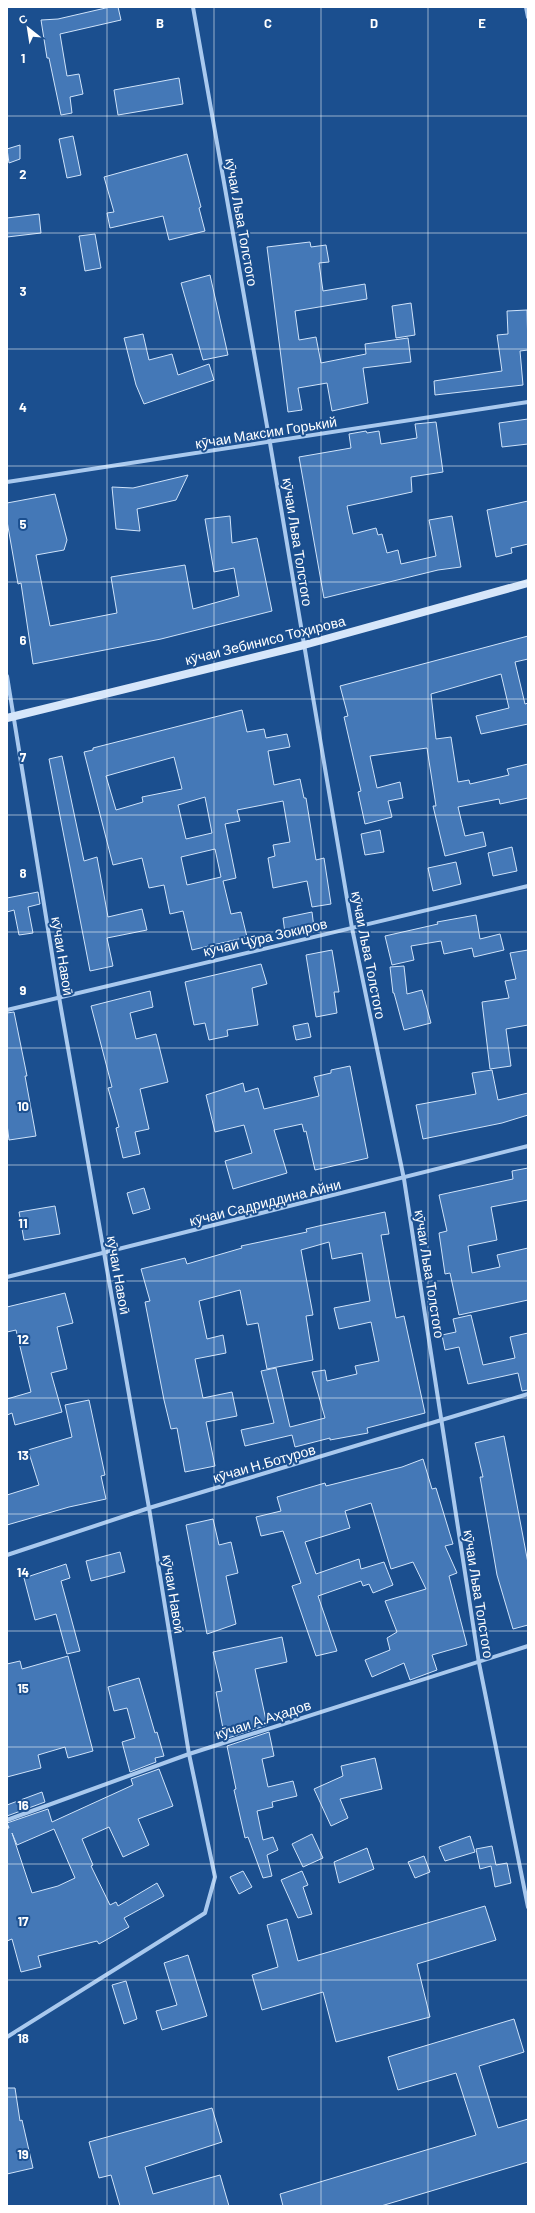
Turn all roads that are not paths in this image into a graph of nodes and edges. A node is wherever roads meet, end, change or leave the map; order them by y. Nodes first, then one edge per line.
1 (193, 7) edge
2 (526, 7) edge
3 (528, 17) edge
4 (528, 402) edge
5 (270, 443) junction
6 (7, 482) edge
7 (528, 583) edge
8 (304, 645) junction
9 (7, 676) edge
10 (10, 717) edge
11 (528, 886) edge
12 (352, 928) junction
13 (59, 997) junction
14 (7, 1010) edge
15 (528, 1146) edge
16 (404, 1179) junction
17 (104, 1253) junction
18 (7, 1277) edge
19 (528, 1394) edge
20 (442, 1422) junction
21 (149, 1508) junction
22 (7, 1555) edge
23 (528, 1646) edge
24 (479, 1663) junction
25 (190, 1754) junction
26 (7, 1820) edge
27 (528, 1906) edge
28 (7, 2037) edge

1 - 5 street, кӯчаи Льва Толстого
2 - 3 street
4 - 5 street, кӯчаи Максим Горький
5 - 6 street, кӯчаи Максим Горький
5 - 8 street, кӯчаи Льва Толстого
7 - 8 main road, кӯчаи Зебинисо Тоҳирова
8 - 10 main road, кӯчаи Зебинисо Тоҳирова
8 - 12 street, кӯчаи Льва Толстого
9 - 10 street, кӯчаи Навоӣ
10 - 13 street, кӯчаи Навоӣ
11 - 12 street, кӯчаи Ҷӯра Зокиров
12 - 13 street, кӯчаи Ҷӯра Зокиров
12 - 16 street, кӯчаи Льва Толстого
13 - 14 street, кӯчаи Ҷӯра Зокиров
13 - 17 street, кӯчаи Навоӣ
15 - 16 street, кӯчаи Садриддина Айни
16 - 17 street, кӯчаи Садриддина Айни
16 - 20 street, кӯчаи Льва Толстого
17 - 18 street, кӯчаи Садриддина Айни
17 - 21 street, кӯчаи Навоӣ
19 - 20 street, кӯчаи Н.Ботуров
20 - 21 street, кӯчаи Н.Ботуров
20 - 24 street, кӯчаи Льва Толстого
21 - 22 street, кӯчаи Н.Ботуров
21 - 25 street, кӯчаи Навоӣ
23 - 24 street, кӯчаи А.Аҳадов
24 - 25 street, кӯчаи А.Аҳадов
24 - 27 street, кӯчаи Льва Толстого
25 - 26 street, кӯчаи А.Аҳадов
25 - 28 street, кӯчаи Навоӣ

